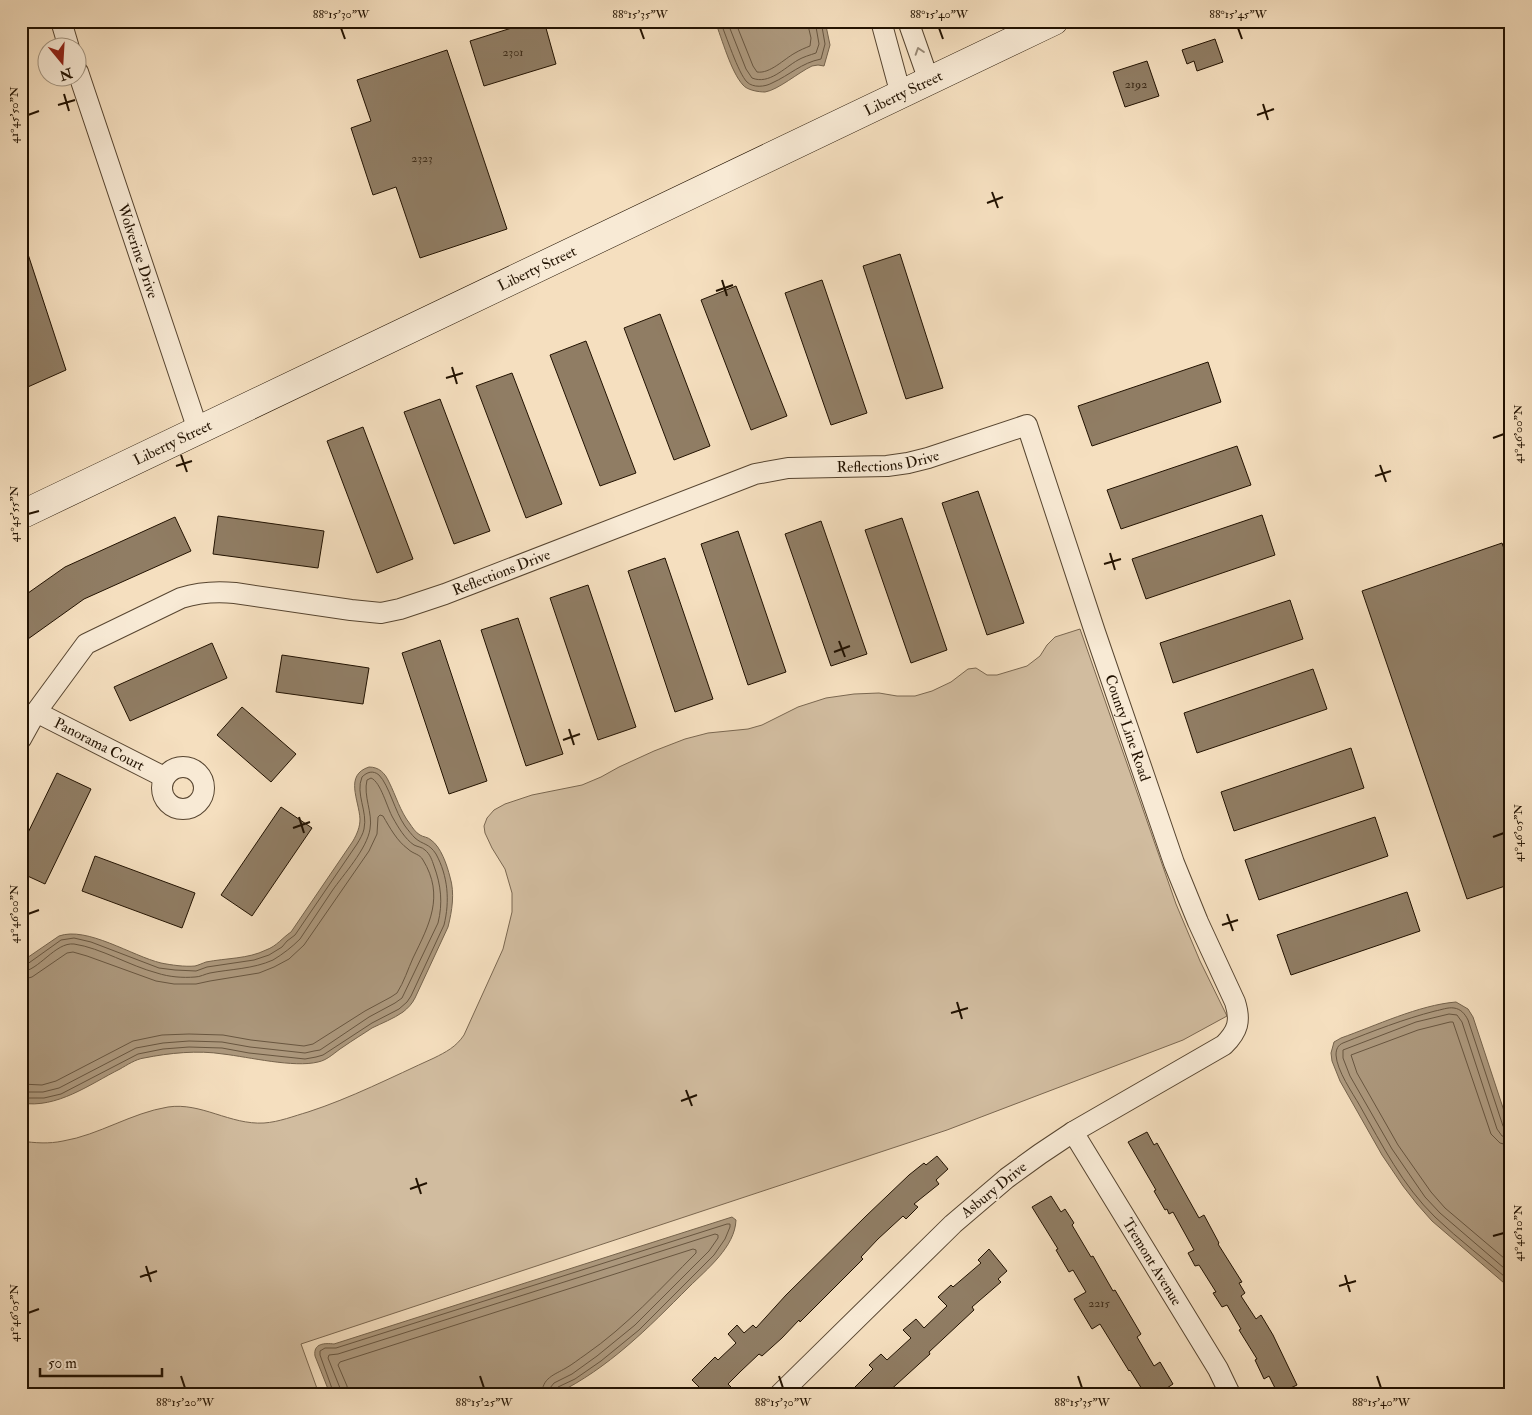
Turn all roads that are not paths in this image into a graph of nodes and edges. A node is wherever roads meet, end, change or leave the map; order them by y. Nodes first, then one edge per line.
1 (61, 21) edge
2 (881, 21) edge
3 (908, 21) edge
4 (1054, 21) edge
5 (66, 38) edge
6 (929, 81) junction
7 (83, 88) edge
8 (901, 94) junction
9 (1027, 425) joint
10 (198, 430) junction
11 (21, 514) edge
12 (36, 712) junction
13 (21, 739) edge
14 (164, 777) dead end
15 (1238, 1025) joint
16 (1073, 1132) junction
17 (780, 1394) edge
18 (1230, 1394) edge

1 - 5 street
2 - 8 street
6 -> 3 street
4 - 6 street, Liberty Street
6 - 8 street, Liberty Street
7 - 10 street, Wolverine Drive
8 - 10 street, Liberty Street
9 - 12 street, Reflections Drive
9 - 15 street, County Line Road
10 - 11 street, Liberty Street
12 - 13 street, Reflections Drive
12 - 14 street, Panorama Court
15 - 16 street, Asbury Drive
16 - 17 street, Asbury Drive
16 - 18 street, Tremont Avenue

